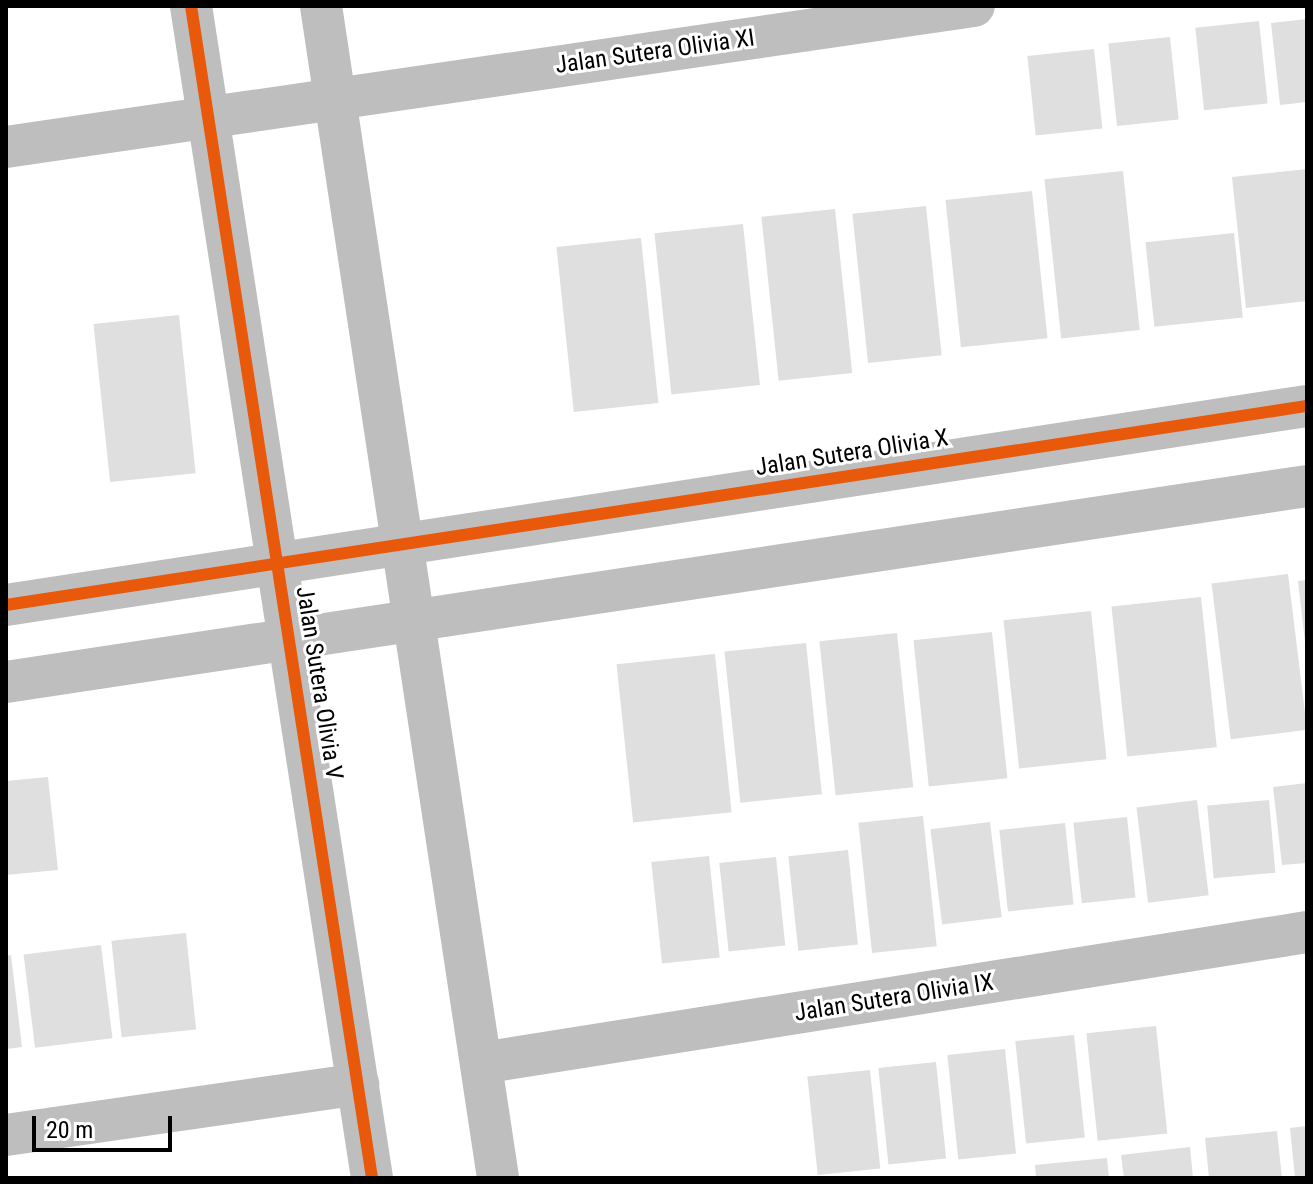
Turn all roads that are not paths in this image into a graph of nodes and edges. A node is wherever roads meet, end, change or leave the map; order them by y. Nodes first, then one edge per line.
1 (191, 6) edge
2 (321, 6) edge
3 (974, 6) edge
4 (335, 99) junction
5 (208, 118) junction
6 (6, 147) edge
7 (1307, 406) edge
8 (1307, 486) edge
9 (403, 544) junction
10 (276, 564) junction
11 (6, 605) edge
12 (417, 620) junction
13 (292, 639) junction
14 (6, 682) edge
15 (1307, 932) edge
16 (481, 1063) junction
17 (358, 1084) junction
18 (6, 1135) edge
19 (372, 1178) edge
20 (498, 1178) edge

1 - 5 street, Jalan Sutera Olivia V
2 - 4 street
3 - 4 street, Jalan Sutera Olivia XI
4 - 5 street, Jalan Sutera Olivia XI
4 - 9 street
5 - 6 street, Jalan Sutera Olivia XI
5 - 10 street, Jalan Sutera Olivia V
7 - 9 street, Jalan Sutera Olivia X
8 - 12 street
9 - 10 street, Jalan Sutera Olivia X
9 - 12 street
10 - 11 street, Jalan Sutera Olivia X
10 - 13 street, Jalan Sutera Olivia V
12 - 13 street
12 - 16 street
13 - 14 street
13 - 17 street, Jalan Sutera Olivia V
15 - 16 street, Jalan Sutera Olivia IX
16 - 20 street
17 - 18 street
17 - 19 street, Jalan Sutera Olivia V

